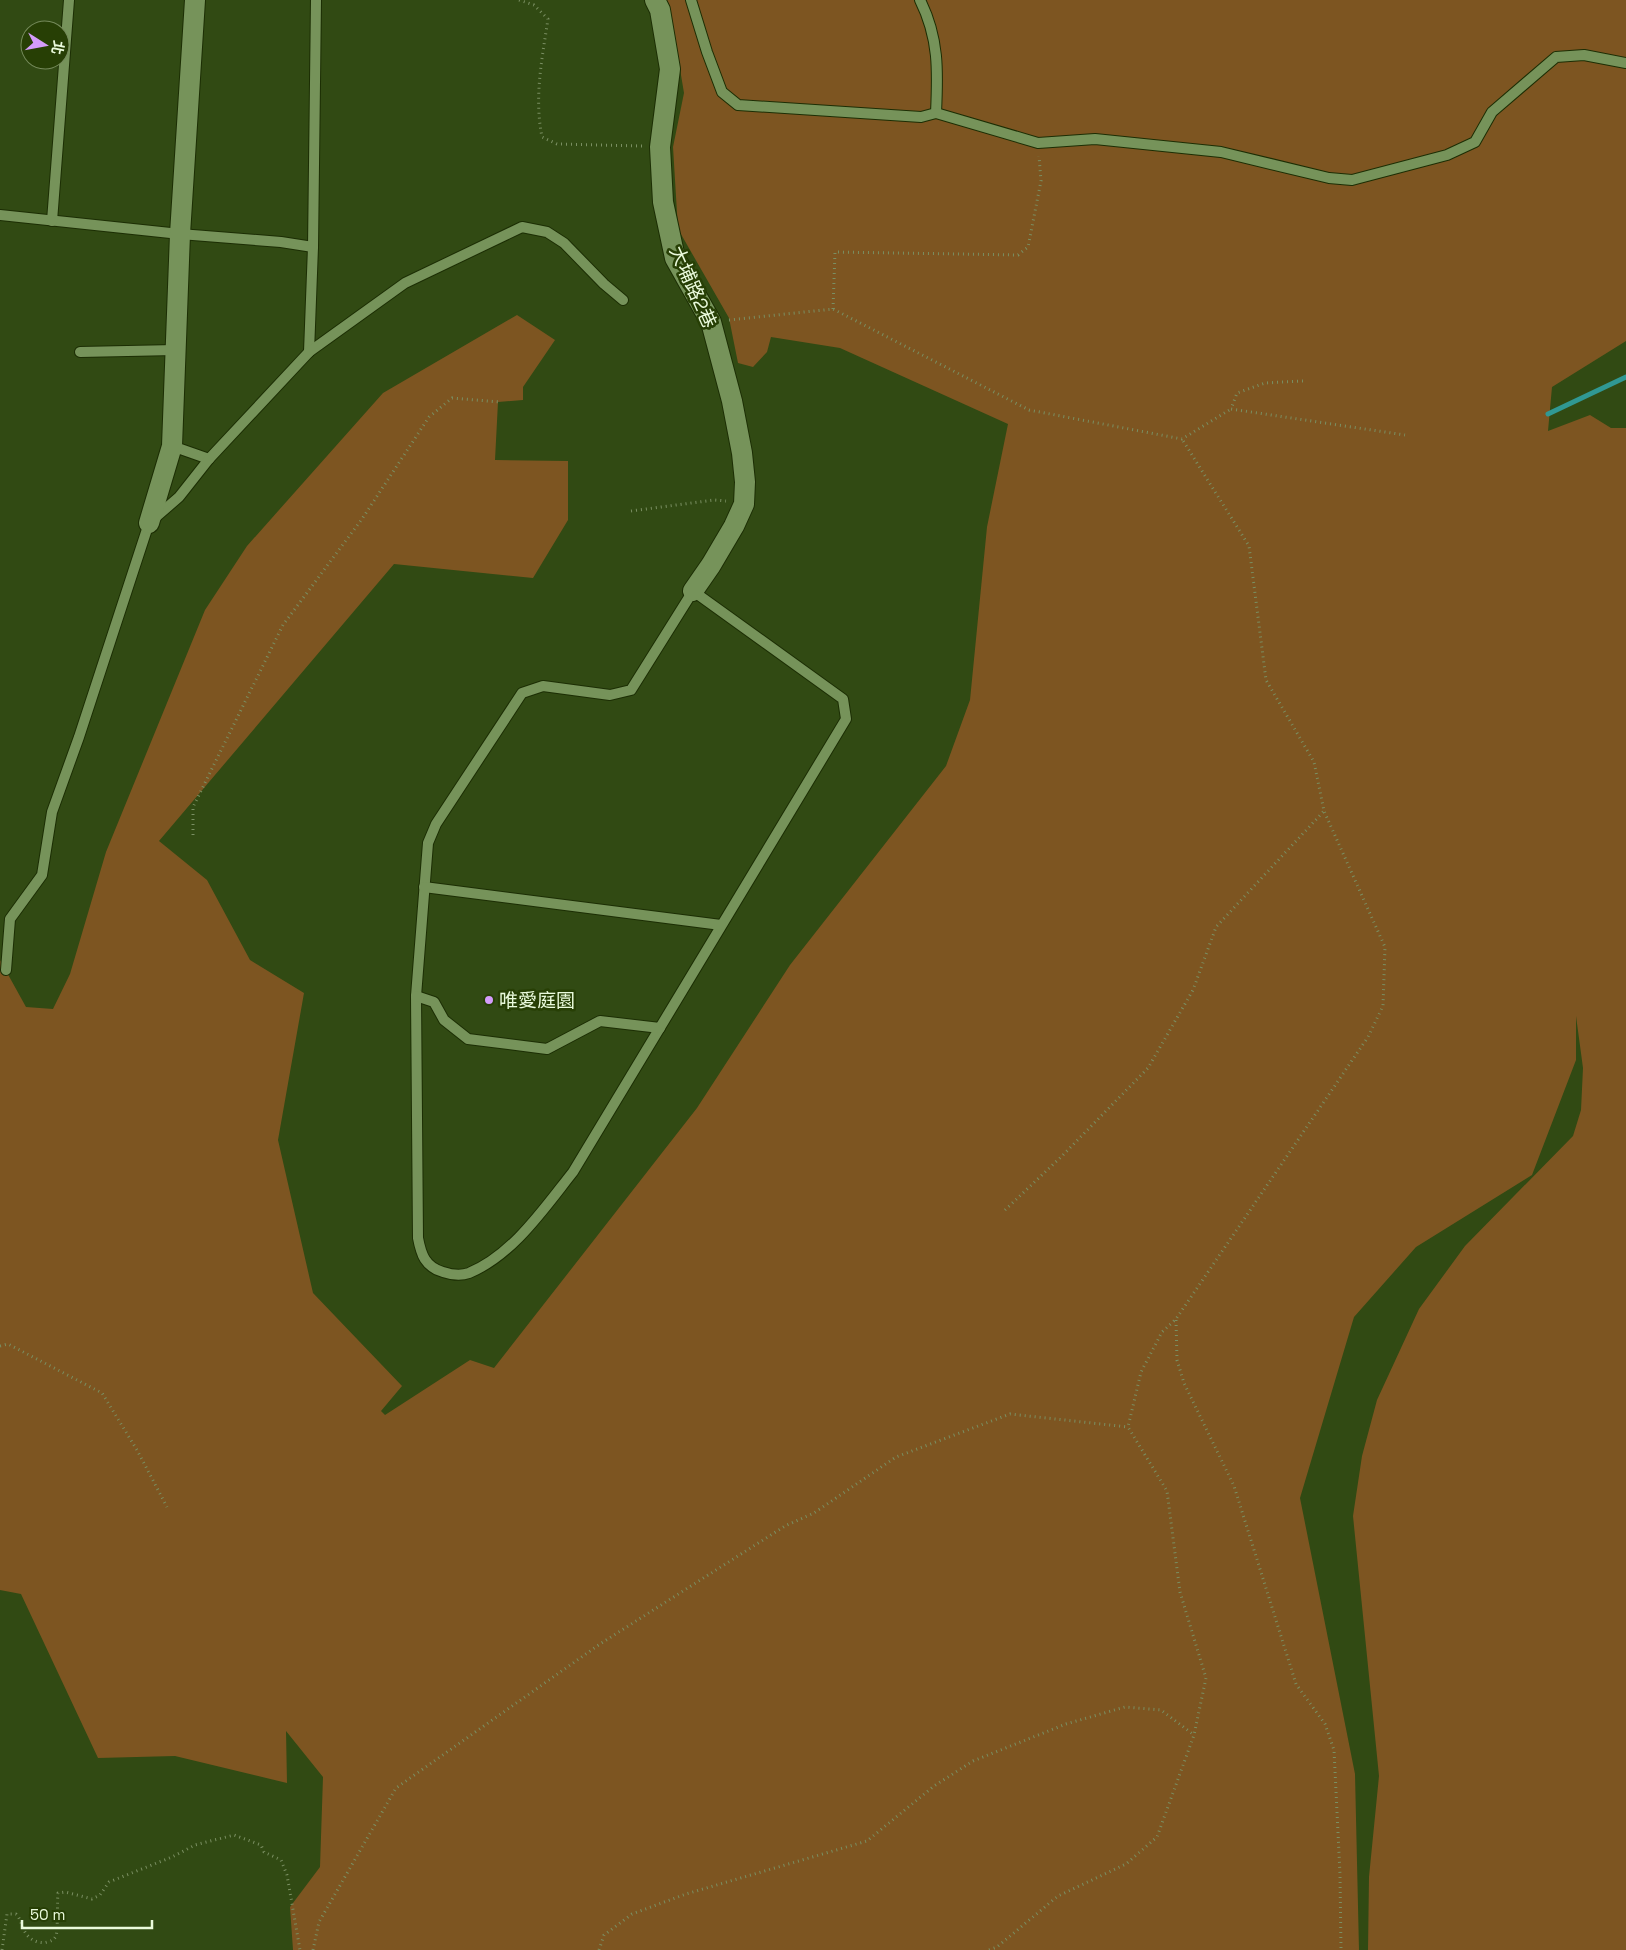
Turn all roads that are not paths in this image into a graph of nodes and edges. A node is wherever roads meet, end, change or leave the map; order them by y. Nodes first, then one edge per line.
1 (69, 0) edge
2 (195, 0) edge
3 (316, 0) edge
4 (655, 0) edge
5 (691, 0) edge
6 (920, 0) edge
7 (1626, 63) edge
8 (936, 113) junction
9 (0, 214) edge
10 (52, 221) junction
11 (180, 234) junction
12 (313, 247) junction
13 (623, 300) dead end
14 (176, 350) junction
15 (80, 352) dead end
16 (309, 352) junction
17 (172, 446) junction
18 (209, 459) junction
19 (149, 523) junction
20 (693, 591) junction
21 (424, 887) junction
22 (721, 925) junction
23 (6, 970) dead end
24 (416, 996) junction
25 (660, 1028) junction

1 - 10 lane
2 - 11 street
3 - 12 lane
4 - 20 street, 大埔路2巷
5 - 8 lane
6 - 8 lane
7 - 8 lane
9 - 10 lane
10 - 11 lane
11 - 12 lane
11 - 14 street
12 - 16 lane
13 - 16 lane
14 - 15 lane
14 - 17 street
16 - 18 lane
17 - 18 lane
17 - 19 street
18 - 19 lane
19 - 23 lane
20 - 21 lane
20 - 22 lane
21 - 22 lane
21 - 24 lane
22 - 25 lane
24 - 25 lane
24 - 25 lane

